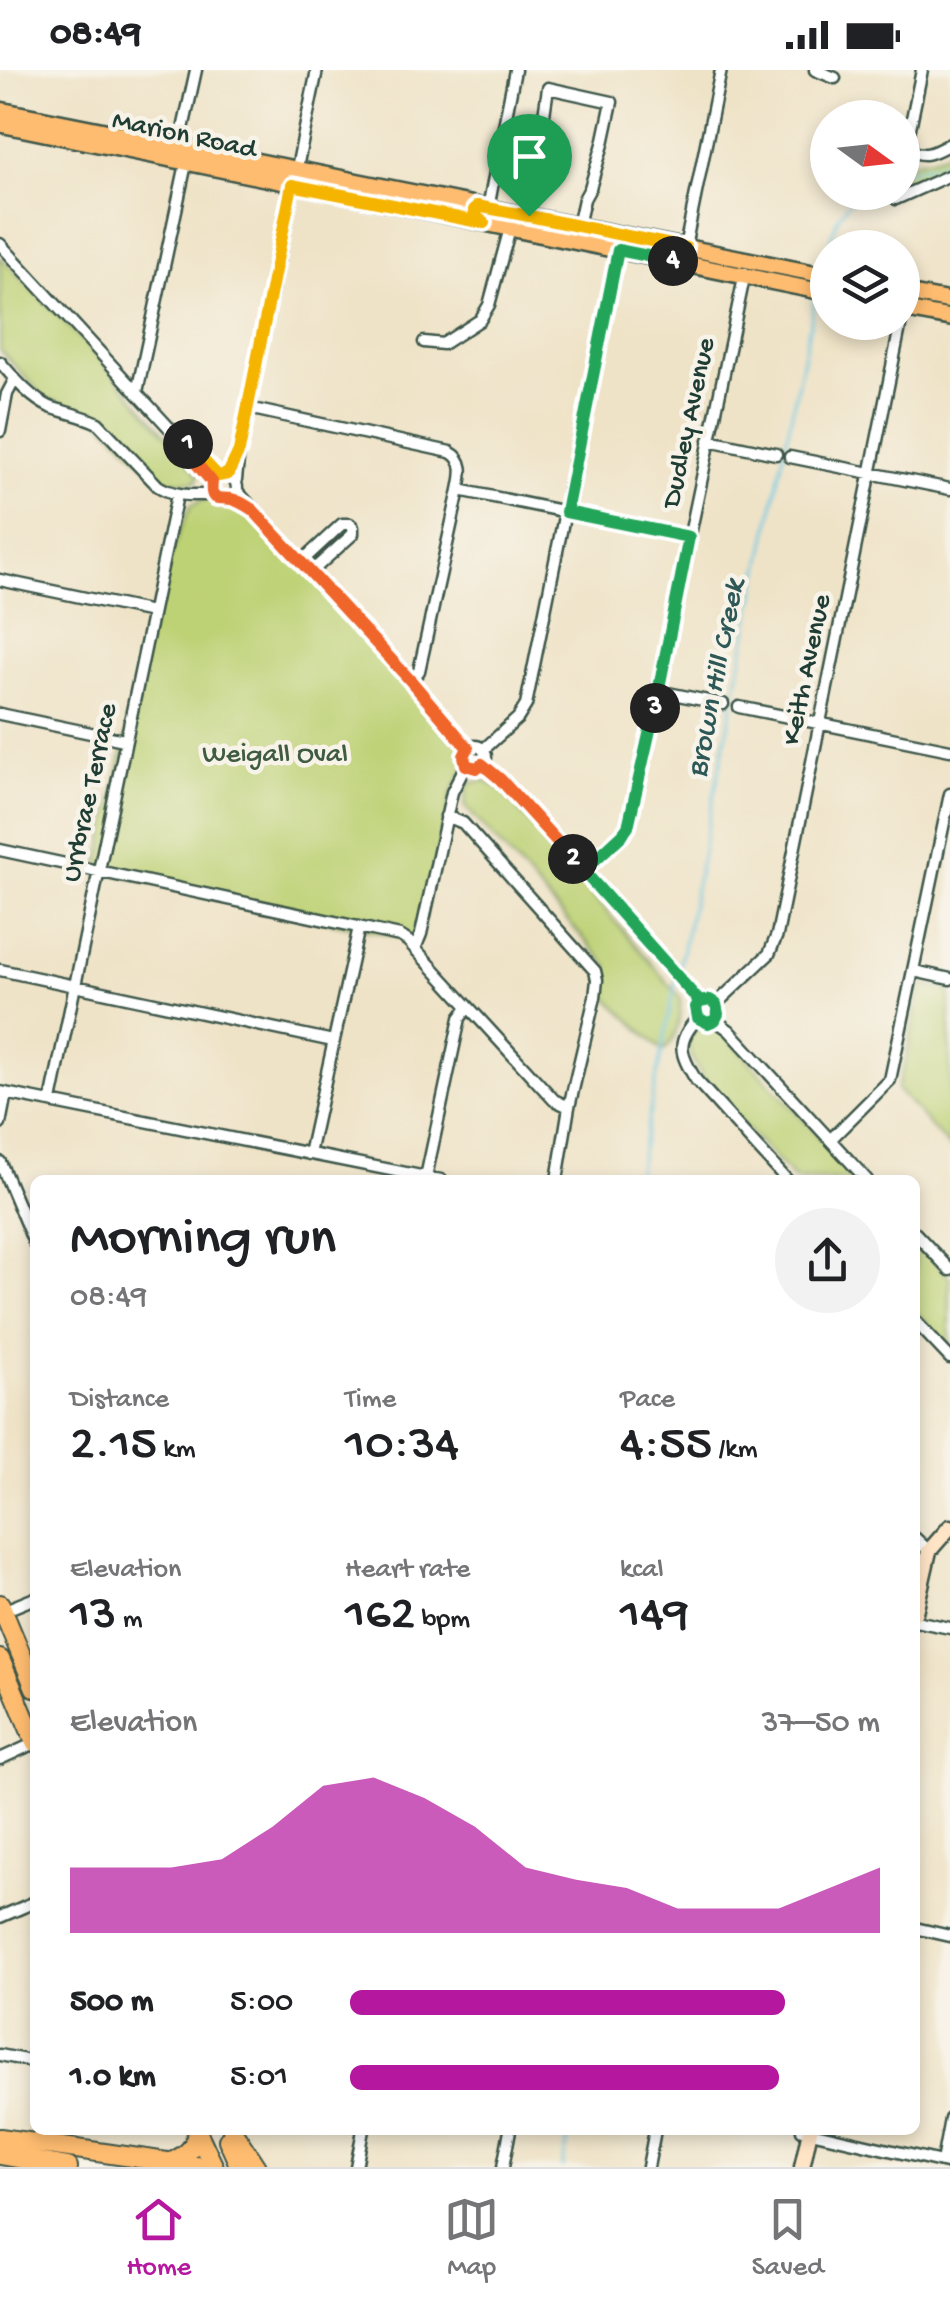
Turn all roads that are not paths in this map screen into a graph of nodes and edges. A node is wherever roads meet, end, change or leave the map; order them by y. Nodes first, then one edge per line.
1 (196, 70) edge
2 (317, 70) edge
3 (515, 70) edge
4 (721, 70) edge
5 (815, 70) edge
6 (922, 70) edge
7 (835, 78) dead end
8 (0, 110) edge
9 (0, 124) edge
10 (950, 144) edge
11 (183, 154) junction
12 (950, 175) edge
13 (294, 177) junction
14 (920, 188) edge
15 (483, 212) junction
16 (529, 216) junction
17 (578, 226) junction
18 (510, 228) junction
19 (619, 242) junction
20 (0, 244) edge
21 (684, 255) junction
22 (746, 268) junction
23 (808, 281) edge
24 (950, 301) edge
25 (920, 302) edge
26 (920, 308) edge
27 (950, 318) edge
28 (898, 340) edge
29 (424, 342) dead end
30 (0, 362) edge
31 (15, 379) junction
32 (137, 392) junction
33 (248, 408) junction
34 (0, 431) edge
35 (710, 440) junction
36 (776, 454) dead end
37 (790, 457) dead end
38 (872, 473) junction
39 (223, 485) junction
40 (459, 490) junction
41 (950, 490) edge
42 (177, 495) junction
43 (566, 512) junction
44 (689, 537) junction
45 (301, 562) junction
46 (311, 572) junction
47 (0, 580) edge
48 (152, 612) junction
49 (410, 680) junction
50 (658, 690) junction
51 (723, 704) dead end
52 (740, 707) dead end
53 (0, 714) edge
54 (819, 724) junction
55 (124, 740) junction
56 (468, 748) junction
57 (483, 750) junction
58 (950, 750) edge
59 (482, 764) junction
60 (466, 765) junction
61 (950, 794) edge
62 (446, 816) junction
63 (0, 850) edge
64 (98, 870) junction
65 (583, 871) junction
66 (359, 927) junction
67 (411, 945) junction
68 (0, 970) edge
69 (914, 971) junction
70 (950, 979) edge
71 (74, 987) junction
72 (700, 1002) junction
73 (716, 1004) junction
74 (468, 1007) junction
75 (698, 1018) junction
76 (715, 1020) junction
77 (332, 1041) junction
78 (3, 1092) edge
79 (52, 1100) junction
80 (569, 1107) junction
81 (0, 1124) edge
82 (830, 1140) junction
83 (309, 1154) junction
84 (0, 1162) edge
85 (416, 1175) edge
86 (426, 1175) edge
87 (558, 1175) edge
88 (780, 1175) edge
89 (862, 1175) edge
90 (30, 1233) edge
91 (920, 1238) edge
92 (948, 1263) edge
93 (920, 1326) edge
94 (950, 1358) edge
95 (950, 1526) edge
96 (920, 1542) edge
97 (930, 1551) junction
98 (920, 1592) edge
99 (30, 1600) edge
100 (2, 1608) edge
101 (920, 1622) edge
102 (950, 1628) edge
103 (24, 1661) junction
104 (2, 1665) edge
105 (30, 1676) edge
106 (30, 1730) edge
107 (30, 1744) edge
108 (0, 1759) edge
109 (30, 1904) edge
110 (0, 1917) edge
111 (920, 1929) edge
112 (950, 1936) edge
113 (0, 2055) edge
114 (30, 2061) edge
115 (950, 2119) edge
116 (197, 2135) edge
117 (199, 2135) edge
118 (226, 2135) edge
119 (235, 2135) edge
120 (362, 2135) edge
121 (509, 2135) edge
122 (655, 2135) edge
123 (806, 2135) edge
124 (828, 2135) edge
125 (0, 2138) edge
126 (0, 2155) edge
127 (172, 2162) junction
128 (946, 2163) edge
129 (68, 2167) edge
130 (202, 2167) edge
131 (214, 2167) edge
132 (240, 2167) edge
133 (256, 2167) edge
134 (356, 2167) edge
135 (502, 2167) edge
136 (648, 2167) edge
137 (802, 2167) edge

1 - 11 street
2 - 13 street
3 - 15 street
4 - 21 street
5 - 7 street
6 - 10 street
8 - 11 main road, Marion Road
9 - 11 main road, Marion Road
11 - 13 main road, Marion Road
11 - 32 street
12 - 14 street
13 - 15 main road, Marion Road
13 - 33 street
15 - 16 main road, Marion Road
15 - 18 main road, Marion Road
16 - 17 main road, Marion Road
16 - 17 street
17 - 19 main road, Marion Road
18 - 19 main road, Marion Road
18 - 29 street
19 - 21 main road, Marion Road
19 - 43 street
20 - 32 street
21 - 22 main road, Marion Road
22 - 23 main road, Marion Road
22 - 35 street, Dudley Avenue
24 - 25 main road
26 - 27 main road
28 - 38 street, Keith Avenue
30 - 31 street
31 - 34 street
31 - 42 street
32 - 39 street
33 - 39 street
33 - 40 street
35 - 36 street
35 - 44 street, Dudley Avenue
37 - 38 street
38 - 41 street
38 - 54 street, Keith Avenue
39 - 42 street
39 - 45 street
40 - 43 street
40 - 49 street
42 - 48 street, Urrbrae Terrace
43 - 44 street
43 - 57 street
44 - 50 street, Dudley Avenue
45 - 46 street
45 - 46 street
46 - 49 street
47 - 48 street
48 - 55 street, Urrbrae Terrace
49 - 56 street
50 - 51 street
50 - 65 street, Dudley Avenue
52 - 54 street
53 - 55 street
54 - 58 street
54 - 73 street, Keith Avenue
55 - 64 street, Urrbrae Terrace
56 - 57 street
56 - 60 street
57 - 59 street
59 - 60 street
59 - 65 street
60 - 62 street
61 - 69 street
62 - 67 street
62 - 80 street
63 - 64 street
64 - 66 street
64 - 71 street, Urrbrae Terrace
65 - 72 street
66 - 67 street
66 - 77 street
67 - 74 street
68 - 71 street
69 - 70 street
69 - 82 street
71 - 77 street
71 - 79 street, Urrbrae Terrace
72 - 73 street
72 - 75 street
73 - 76 street
74 - 80 street
74 - 86 street
75 - 76 street
75 - 88 street
76 - 82 street
77 - 83 street
78 - 79 street
78 - 81 street
79 - 83 street
80 - 87 street
82 - 89 street
83 - 85 street
84 - 90 street
91 - 92 street
93 - 94 street
95 - 97 street
96 - 97 street
97 - 98 street
99 - 100 street
100 - 103 highway
101 - 102 street
103 - 104 highway
103 - 105 highway
104 - 106 highway
107 - 108 street
109 - 110 street
111 - 112 street
113 - 114 street
115 - 128 street
116 - 127 highway
117 - 131 highway
118 - 132 highway
119 - 133 highway
120 - 134 street
121 - 135 street
122 - 136 street
123 - 137 street
124 - 128 street
125 - 127 highway
126 - 129 highway
127 - 130 highway

